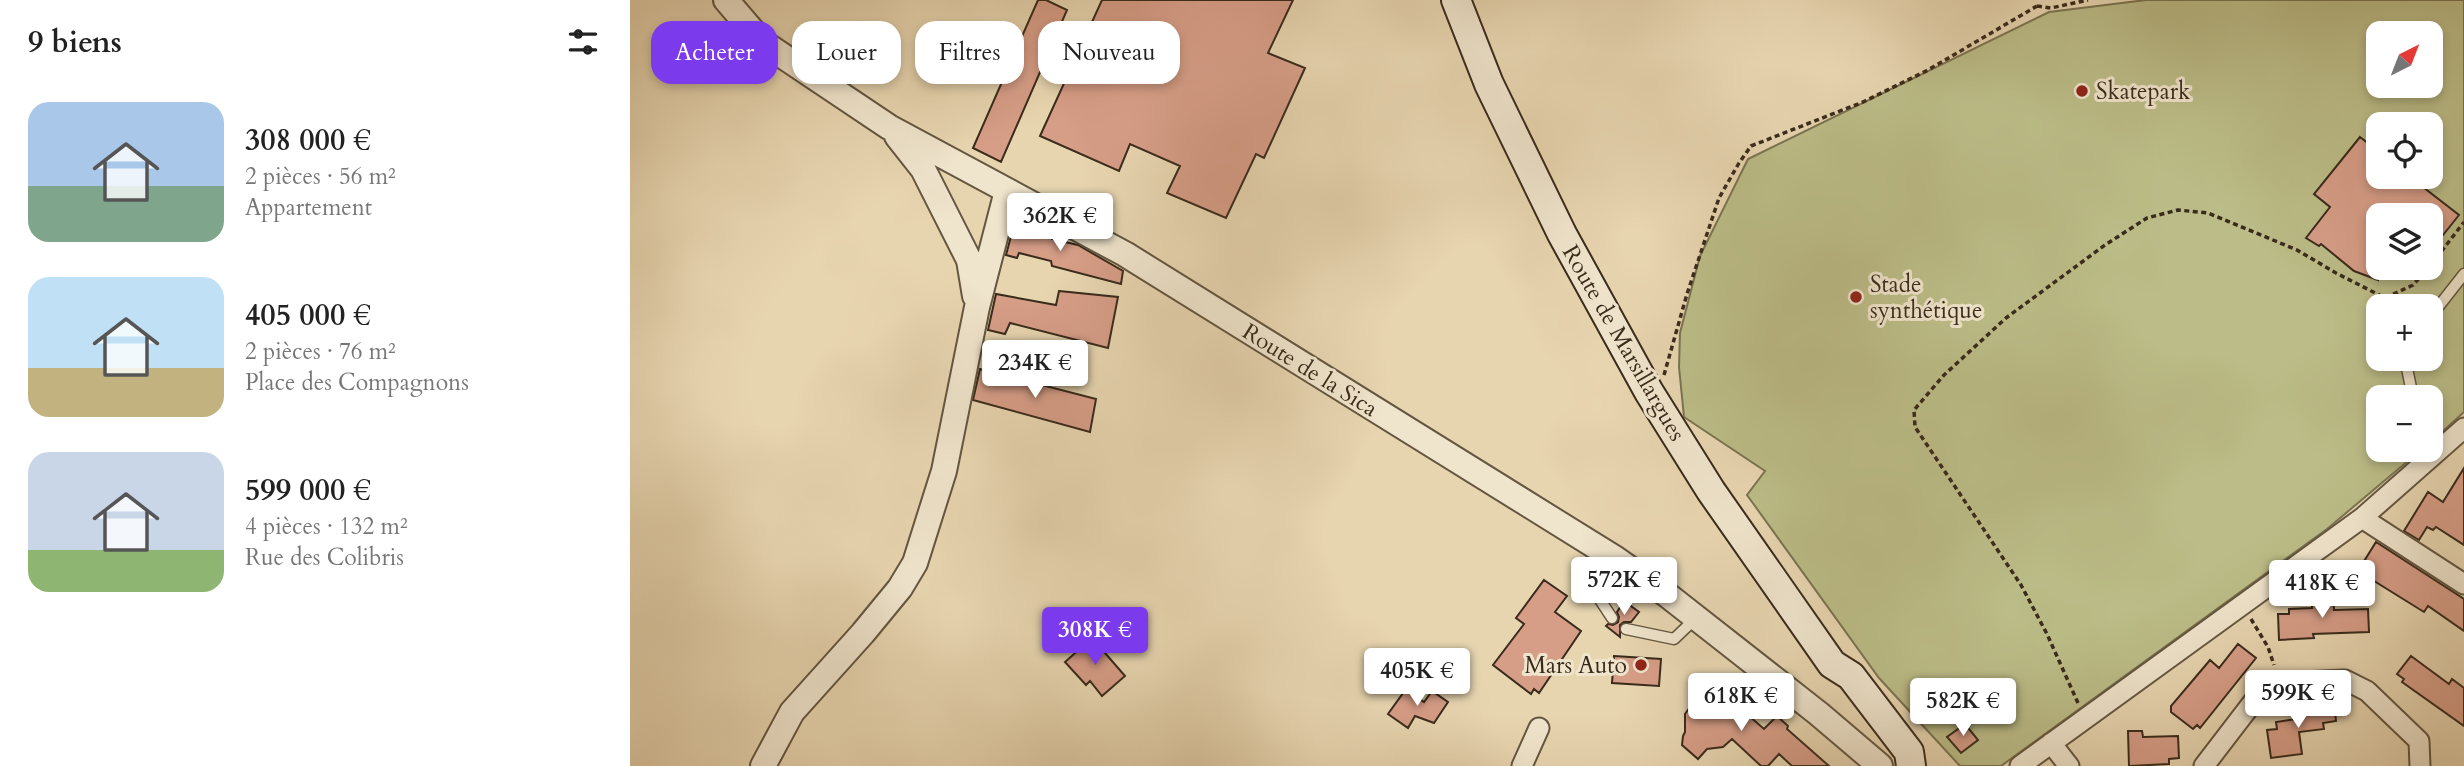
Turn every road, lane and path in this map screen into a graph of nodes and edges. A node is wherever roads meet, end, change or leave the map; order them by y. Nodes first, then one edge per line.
1 (726, 0) edge
2 (1456, 0) edge
3 (2038, 0) edge
4 (2088, 0) edge
5 (2037, 6) junction
6 (889, 127) junction
7 (1007, 191) junction
8 (2464, 222) edge
9 (2443, 250) edge
10 (2464, 274) edge
11 (2418, 280) edge
12 (2443, 301) edge
13 (977, 307) junction
14 (1649, 392) junction
15 (2464, 428) edge
16 (2443, 441) edge
17 (2418, 462) edge
18 (2362, 518) junction
19 (1606, 553) junction
20 (2464, 584) edge
21 (2243, 605) junction
22 (1612, 618) dead end
23 (1696, 618) junction
24 (1626, 629) dead end
25 (2279, 683) junction
26 (2085, 717) junction
27 (1539, 728) dead end
28 (2051, 743) junction
29 (763, 766) edge
30 (1522, 766) edge
31 (1880, 766) edge
32 (1908, 766) edge
33 (2020, 766) edge
34 (2069, 766) edge
35 (2204, 766) edge
36 (2420, 766) edge

1 - 6 street, Route de la Sica
2 - 14 main road, Route de Marsillargues
3 - 5 path
4 - 5 path
5 - 14 path
6 - 7 street, Route de la Sica
6 - 13 street
7 - 13 street
7 - 19 street, Route de la Sica
8 - 9 path
10 - 12 lane
11 - 26 path
13 - 29 street
14 - 32 main road, Route de Marsillargues
15 - 16 street
17 - 18 street
18 - 20 street
18 - 21 street
19 - 22 lane
19 - 23 street, Route de la Sica
21 - 25 path
21 - 26 street
23 - 24 lane
23 - 31 street, Route de la Sica
25 - 35 street
25 - 36 street
26 - 28 street
27 - 30 street
28 - 33 street
28 - 34 street

